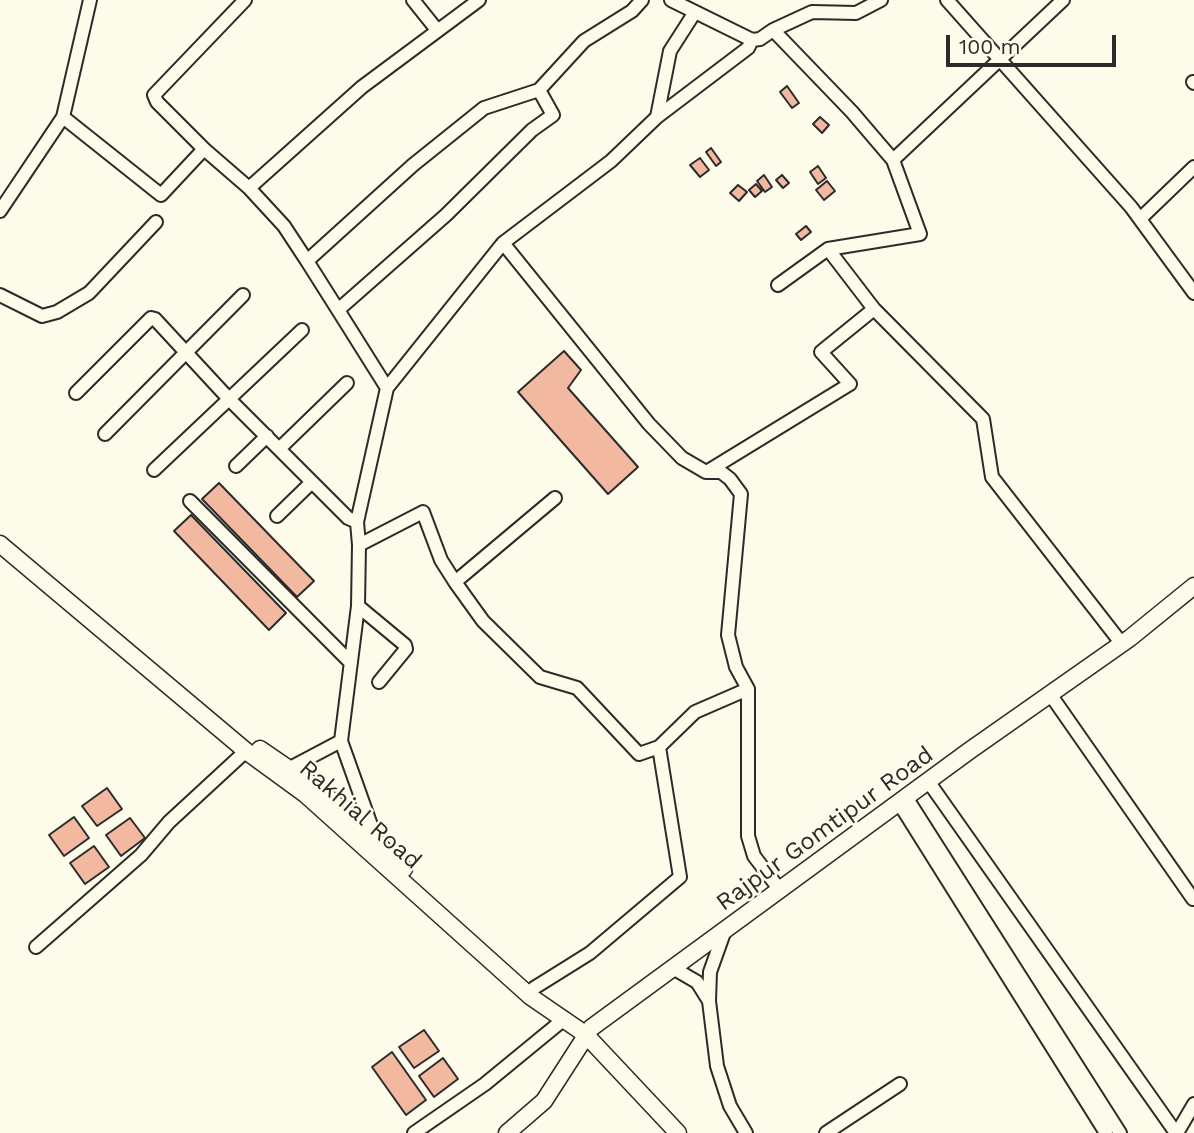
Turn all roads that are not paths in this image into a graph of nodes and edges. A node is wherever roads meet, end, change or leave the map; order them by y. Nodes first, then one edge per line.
1 (90, 0) edge
2 (245, 0) edge
3 (412, 0) edge
4 (480, 0) edge
5 (642, 0) edge
6 (671, 0) edge
7 (881, 0) edge
8 (947, 0) edge
9 (1063, 0) edge
10 (695, 12) junction
11 (437, 30) junction
12 (773, 30) junction
13 (752, 40) junction
14 (999, 60) junction
15 (539, 90) junction
16 (63, 117) junction
17 (657, 117) junction
18 (204, 149) junction
19 (893, 160) junction
20 (1194, 167) edge
21 (249, 188) junction
22 (0, 211) edge
23 (1140, 219) junction
24 (156, 222) dead end
25 (503, 243) junction
26 (828, 250) junction
27 (307, 261) junction
28 (778, 285) dead end
29 (1194, 293) edge
30 (0, 295) edge
31 (243, 295) dead end
32 (874, 309) junction
33 (338, 310) junction
34 (302, 330) dead end
35 (187, 353) junction
36 (347, 383) dead end
37 (387, 388) junction
38 (76, 393) dead end
39 (229, 399) junction
40 (105, 434) dead end
41 (267, 436) junction
42 (279, 449) junction
43 (236, 467) dead end
44 (154, 470) dead end
45 (706, 472) junction
46 (312, 482) junction
47 (555, 498) dead end
48 (190, 501) dead end
49 (277, 516) dead end
50 (357, 522) junction
51 (0, 533) edge
52 (0, 544) edge
53 (359, 545) junction
54 (455, 582) junction
55 (1194, 586) edge
56 (358, 606) junction
57 (1122, 644) junction
58 (351, 663) junction
59 (379, 682) dead end
60 (748, 689) junction
61 (1050, 694) junction
62 (341, 741) junction
63 (659, 747) junction
64 (246, 751) junction
65 (290, 768) junction
66 (928, 781) junction
67 (902, 800) junction
68 (378, 843) junction
69 (780, 890) junction
70 (1193, 899) edge
71 (725, 930) junction
72 (36, 947) dead end
73 (673, 968) junction
74 (1015, 979) junction
75 (534, 988) junction
76 (709, 1001) junction
77 (563, 1020) junction
78 (588, 1031) junction
79 (900, 1084) dead end
80 (1194, 1104) edge
81 (414, 1133) edge
82 (507, 1133) edge
83 (678, 1133) edge
84 (746, 1133) edge
85 (826, 1133) edge
86 (1106, 1133) edge
87 (1120, 1133) edge
88 (1177, 1133) edge

1 - 16 street
2 - 18 street
3 - 11 street
4 - 11 street
5 - 15 street
6 - 10 street
7 - 12 street
8 - 14 street
9 - 14 street
10 - 13 street
10 - 17 street
11 - 21 street
12 - 13 street
12 - 19 street
13 - 17 street
14 - 19 street
14 - 23 street
15 - 27 street
15 - 33 street
16 - 18 street
16 - 22 street
17 - 25 street
18 - 21 street
19 - 26 street
20 - 23 street
21 - 27 street
23 - 29 street
24 - 30 street
25 - 37 street
25 - 45 street
26 - 28 street
26 - 32 street
27 - 33 street
31 - 35 street
32 - 45 street
32 - 57 street
33 - 37 street
34 - 39 street
35 - 38 street
35 - 39 street
35 - 40 street
36 - 42 street
37 - 50 street
39 - 41 street
39 - 44 street
41 - 42 street
41 - 43 street
42 - 46 street
45 - 60 street
46 - 49 street
46 - 50 street
47 - 54 street
48 - 58 street
50 - 53 street
51 - 65 main road, Rakhial Road
52 - 64 main road, Rakhial Road
53 - 54 street
53 - 56 street
54 - 63 street
55 - 57 main road, Rajpur Gomtipur Road
56 - 58 street
56 - 59 street
57 - 61 main road, Rajpur Gomtipur Road
58 - 62 street
60 - 63 street
60 - 69 street
61 - 66 main road, Rajpur Gomtipur Road
61 - 70 street
62 - 65 street
62 - 68 street
63 - 75 street
64 - 72 street
64 - 77 main road, Rakhial Road
65 - 68 main road, Rakhial Road
66 - 67 main road, Rajpur Gomtipur Road
66 - 88 street
67 - 69 main road, Rajpur Gomtipur Road
67 - 74 street
68 - 75 main road, Rakhial Road
69 - 71 main road, Rajpur Gomtipur Road
71 - 73 main road, Rajpur Gomtipur Road
71 - 76 street
73 - 76 street
73 - 78 main road, Rajpur Gomtipur Road
74 - 86 street
74 - 87 street
75 - 78 main road, Rakhial Road
76 - 84 street
77 - 78 main road, Rakhial Road
77 - 81 street
78 - 82 main road, Rajpur Gomtipur Road
78 - 83 main road, Rakhial Road
79 - 85 street
80 - 88 street

